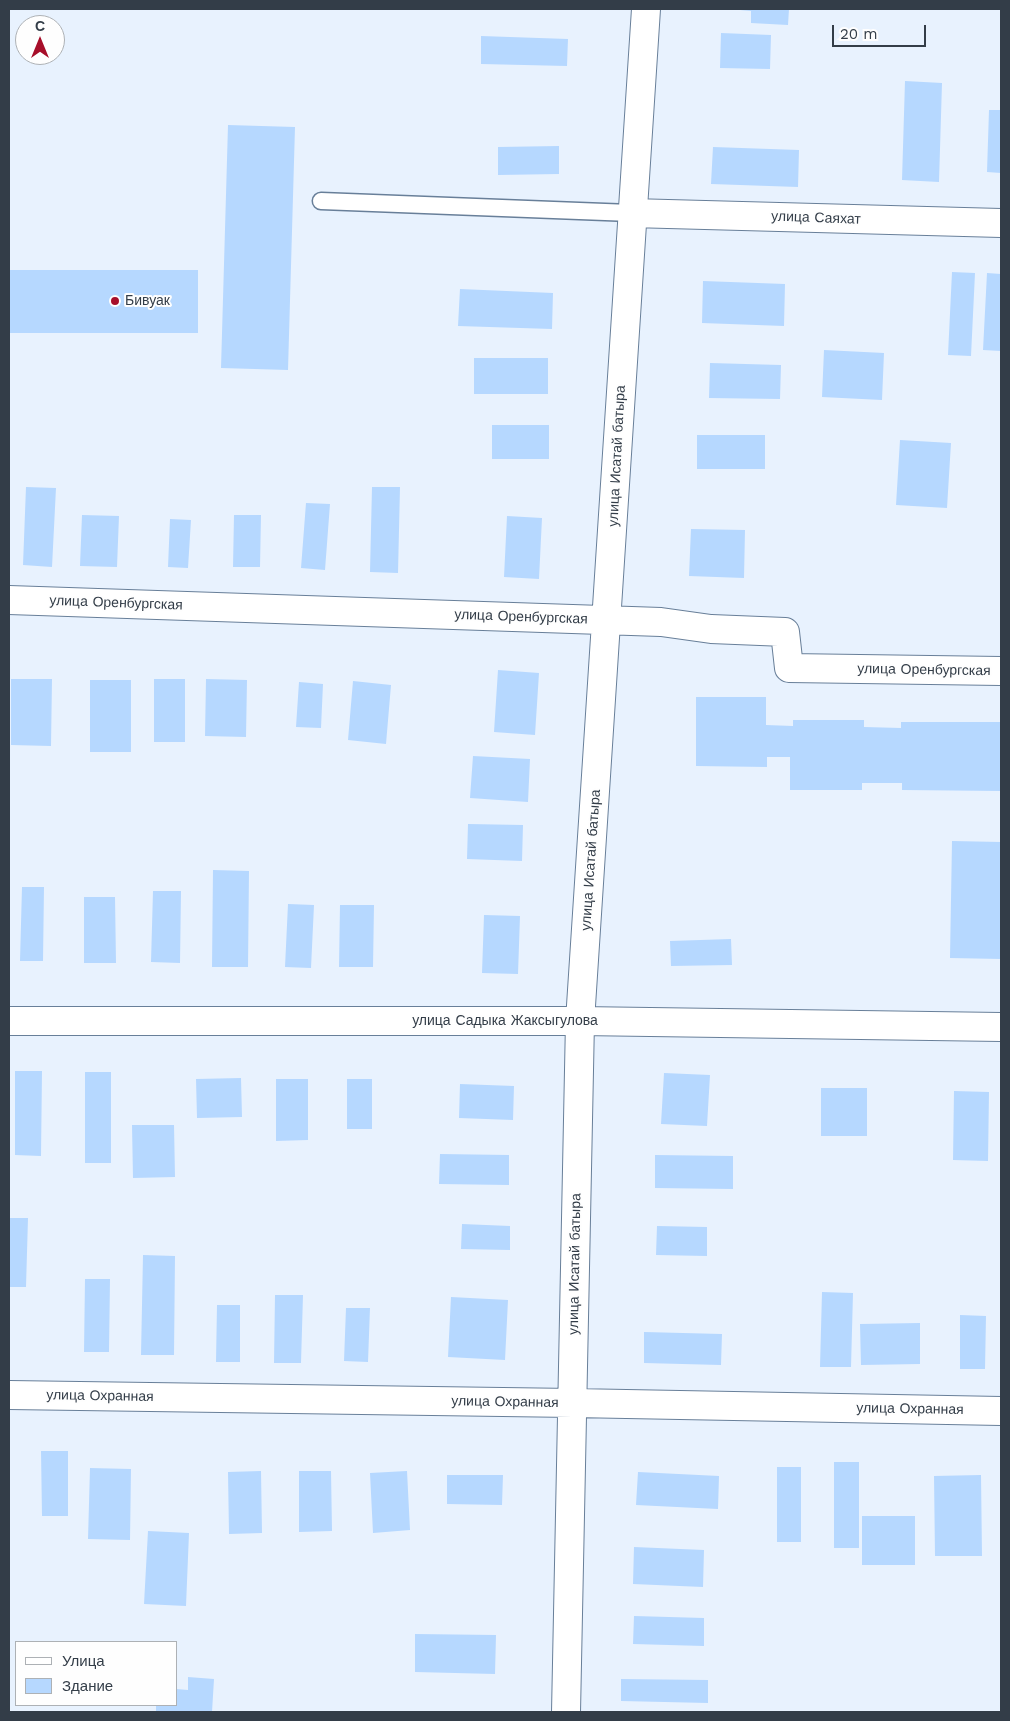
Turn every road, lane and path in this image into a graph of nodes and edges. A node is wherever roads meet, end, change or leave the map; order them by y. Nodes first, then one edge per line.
1 (646, 9) edge
2 (321, 201) dead end
3 (631, 213) junction
4 (1001, 223) edge
5 (9, 600) edge
6 (608, 620) junction
7 (1001, 671) edge
8 (9, 1021) edge
9 (580, 1021) junction
10 (1001, 1027) edge
11 (9, 1395) edge
12 (572, 1402) junction
13 (1001, 1411) edge
14 (566, 1712) edge

1 - 3 street, улица Исатай батыра
2 - 3 lane
3 - 4 street, улица Саяхат
3 - 6 street, улица Исатай батыра
5 - 6 street, улица Оренбургская
6 - 7 street, улица Оренбургская
6 - 9 street, улица Исатай батыра
8 - 9 street, улица Садыка Жаксыгулова
9 - 10 street, улица Садыка Жаксыгулова
9 - 12 street, улица Исатай батыра
11 - 12 street, улица Охранная
12 - 13 street, улица Охранная
12 - 14 street, улица Исатай батыра

